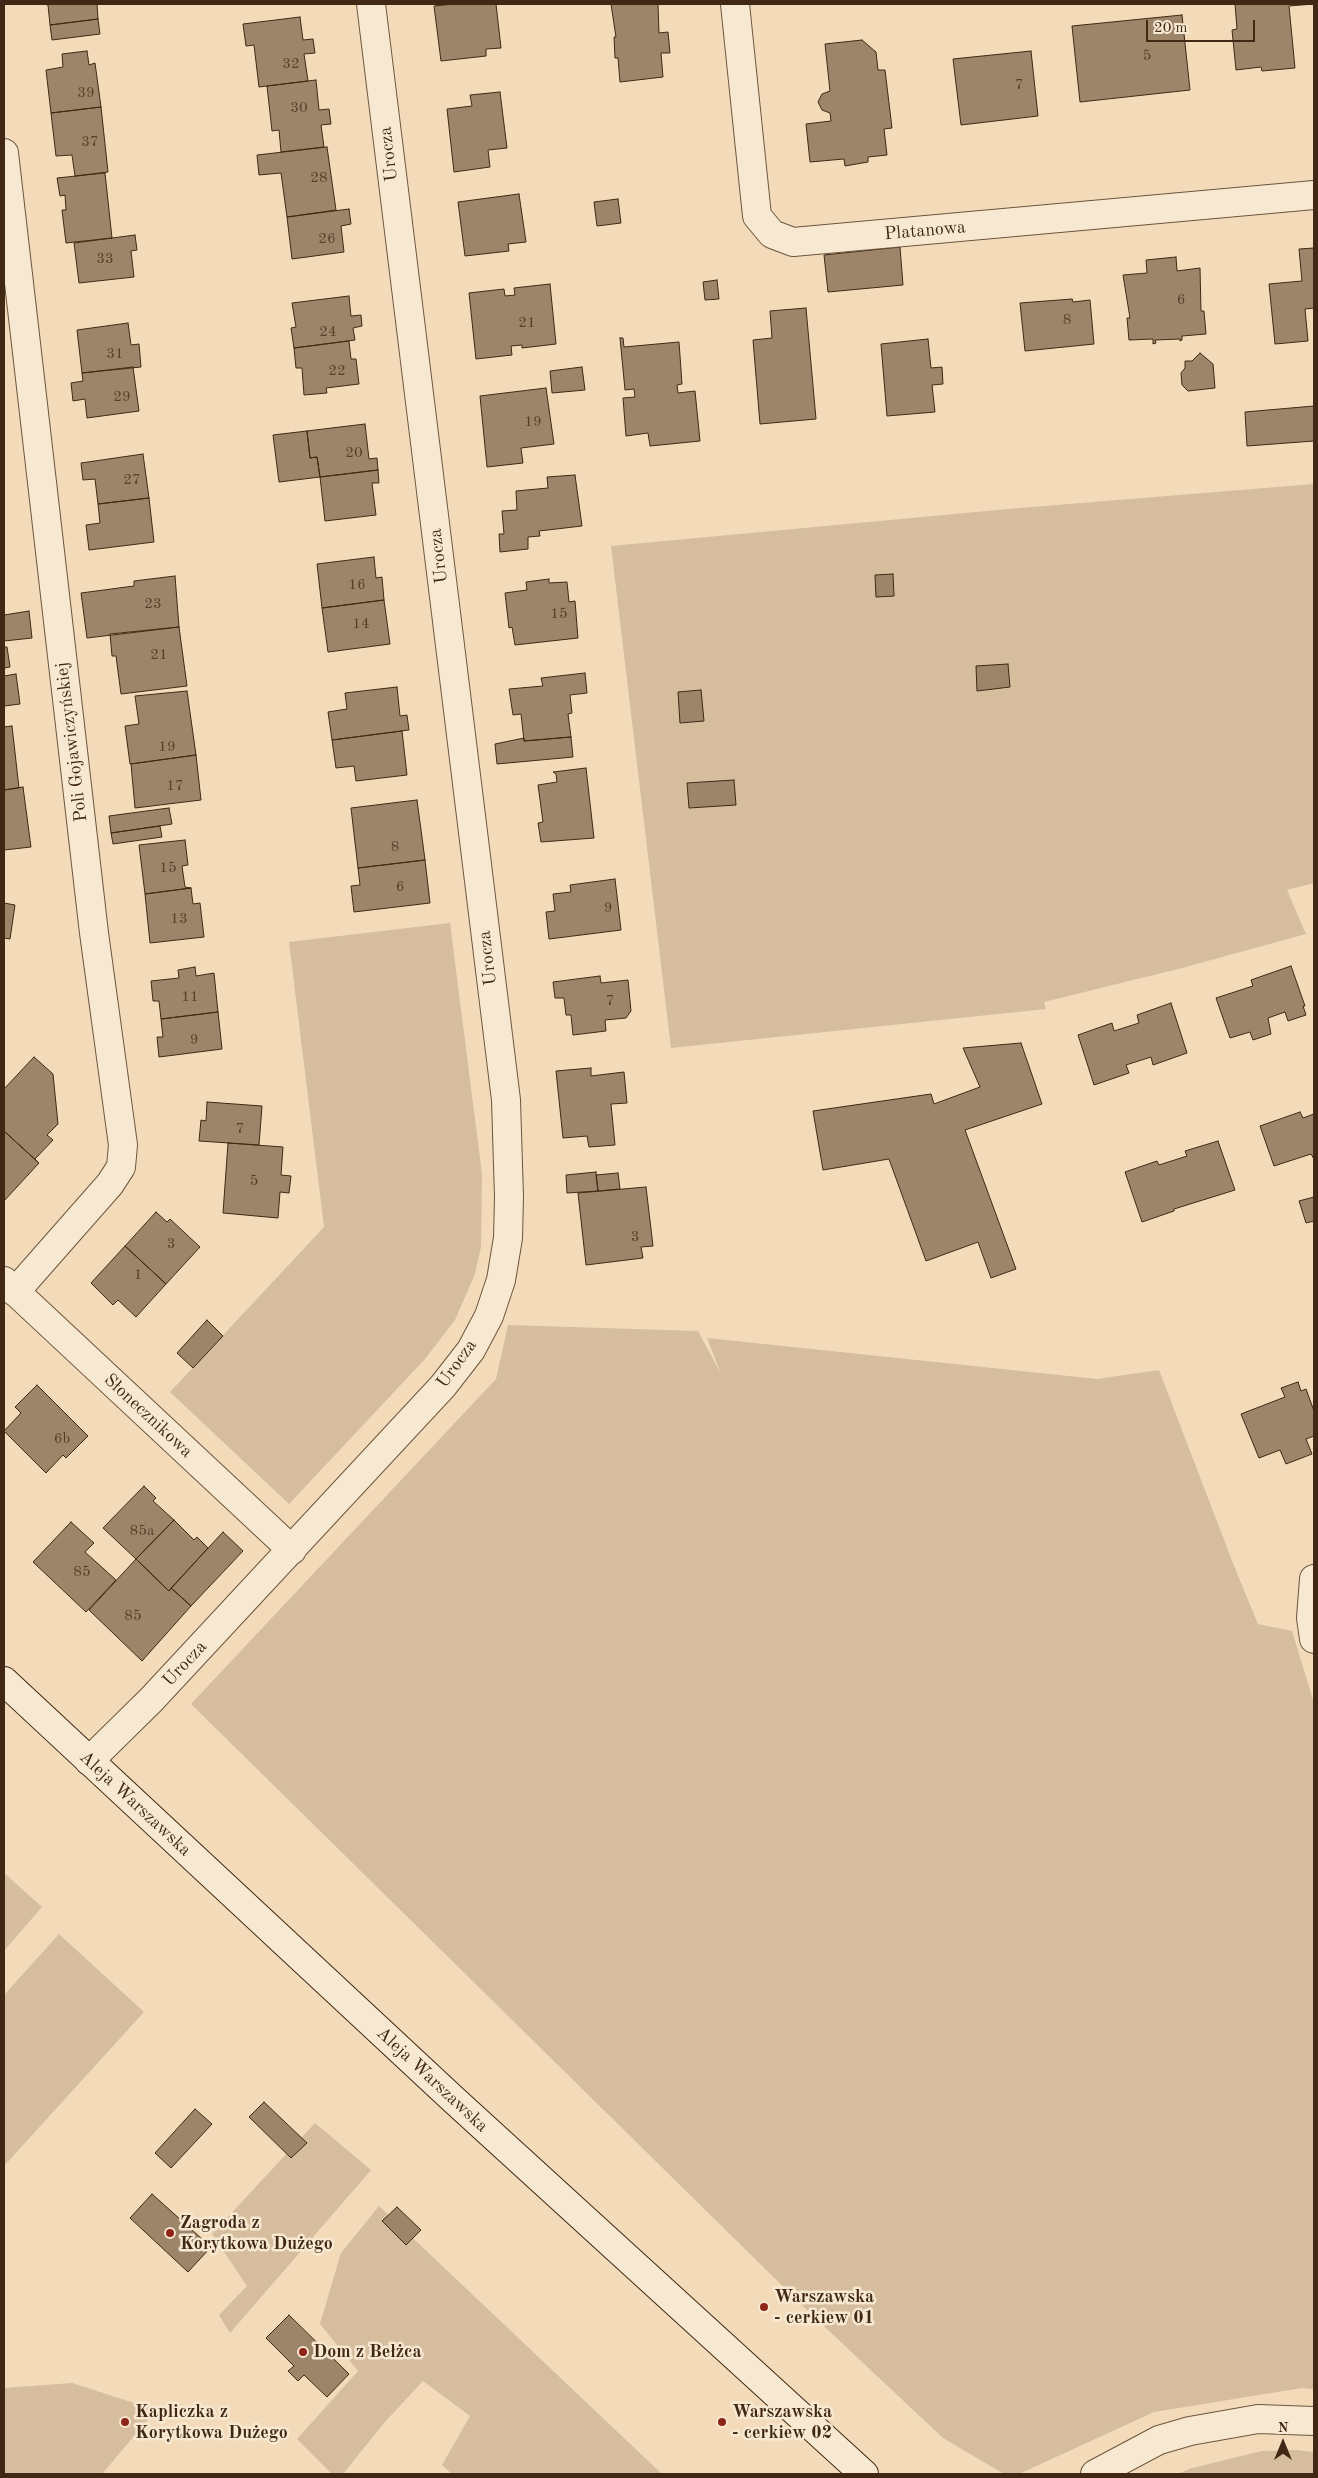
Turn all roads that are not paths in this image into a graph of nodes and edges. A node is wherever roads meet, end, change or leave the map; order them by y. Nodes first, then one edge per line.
1 (371, 4) edge
2 (734, 4) edge
3 (4, 153) edge
4 (1314, 195) edge
5 (9, 1287) edge
6 (292, 1550) junction
7 (1314, 1579) edge
8 (1314, 1640) edge
9 (4, 1680) edge
10 (89, 1761) junction
11 (1314, 2421) edge
12 (864, 2474) edge
13 (1095, 2474) edge

1 - 6 street, Urocza
2 - 4 street, Platanowa
3 - 5 street, Poli Gojawiczyńskiej
5 - 6 street, Słonecznikowa
6 - 10 street, Urocza
7 - 8 street
9 - 10 street, Aleja Warszawska
10 - 12 street, Aleja Warszawska
11 - 13 street

